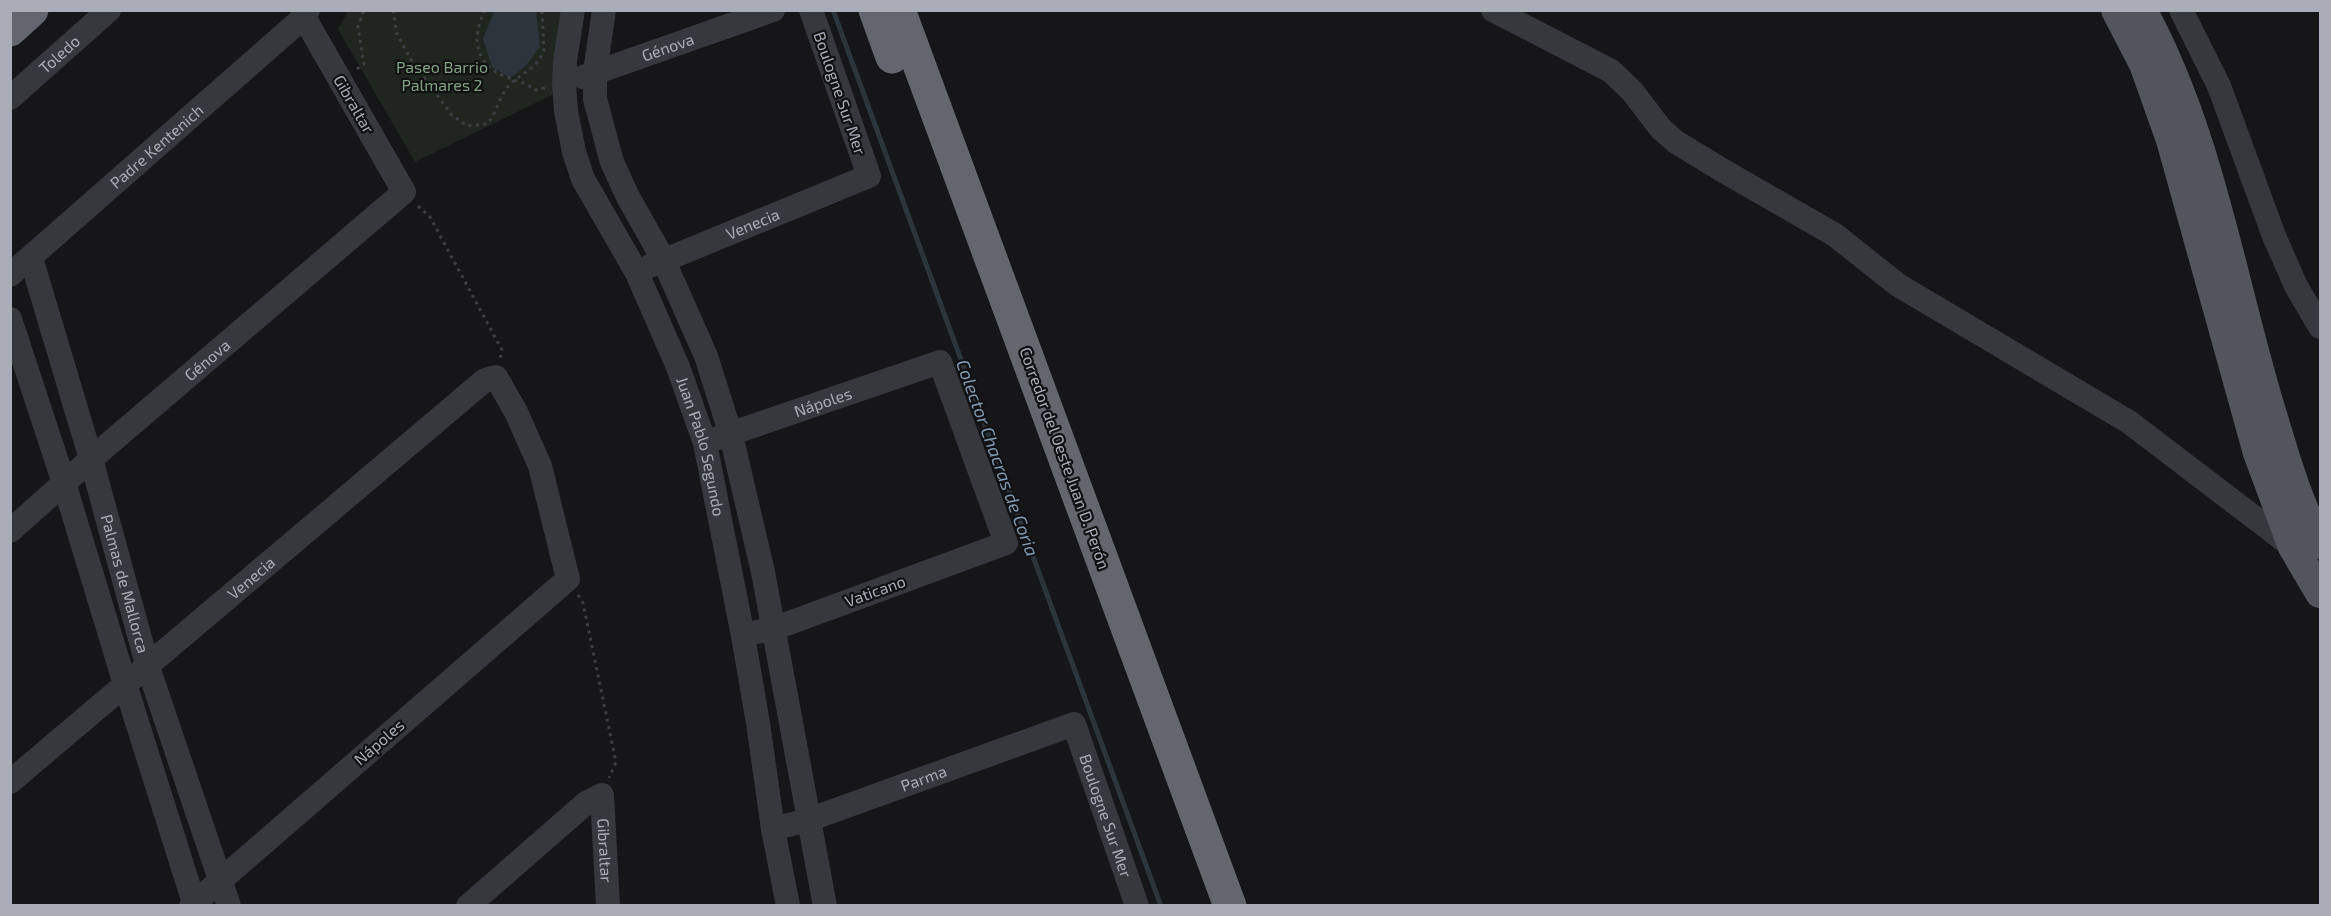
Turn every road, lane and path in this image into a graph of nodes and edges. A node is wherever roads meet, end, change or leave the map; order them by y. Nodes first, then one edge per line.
1 (32, 10) edge
2 (109, 10) edge
3 (364, 10) edge
4 (393, 10) edge
5 (485, 10) edge
6 (542, 10) edge
7 (573, 10) edge
8 (604, 10) edge
9 (773, 10) edge
10 (812, 10) edge
11 (875, 10) edge
12 (899, 10) edge
13 (1493, 10) edge
14 (2116, 10) edge
15 (2142, 10) edge
16 (2181, 10) edge
17 (306, 14) edge
18 (10, 30) edge
19 (596, 72) junction
20 (340, 79) junction
21 (515, 80) junction
22 (564, 83) junction
23 (10, 98) edge
24 (870, 176) joint
25 (404, 192) junction
26 (31, 258) junction
27 (663, 259) junction
28 (637, 273) junction
29 (10, 275) edge
30 (10, 319) edge
31 (2320, 327) edge
32 (496, 377) junction
33 (731, 435) junction
34 (705, 443) junction
35 (91, 459) junction
36 (64, 483) junction
37 (10, 531) edge
38 (1006, 543) joint
39 (2307, 546) edge
40 (568, 579) junction
41 (2320, 593) edge
42 (773, 628) junction
43 (743, 636) junction
44 (147, 664) junction
45 (125, 684) junction
46 (1074, 724) joint
47 (10, 782) edge
48 (602, 795) junction
49 (808, 820) junction
50 (773, 830) junction
51 (221, 880) junction
52 (194, 905) edge
53 (1137, 905) edge
54 (229, 906) edge
55 (468, 906) edge
56 (608, 906) edge
57 (788, 906) edge
58 (825, 906) edge
59 (1206, 906) edge
60 (1230, 906) edge

1 - 18 highway
2 - 23 street, Toledo
3 - 20 path
4 - 21 path
5 - 21 path
6 - 21 path
7 - 22 street, Juan Pablo Segundo
8 - 19 street, Juan Pablo Segundo
9 - 19 street, Génova
10 - 24 street, Boulogne Sur Mer
11 - 59 highway, Corredor del Oeste Juan D. Perón
12 - 60 highway, Corredor del Oeste Juan D. Perón
13 - 39 street
14 - 39 main road
15 - 39 main road
16 - 31 street
17 - 20 street, Gibraltar
17 - 26 street, Padre Kentenich
19 - 22 street, Génova
19 - 27 street, Juan Pablo Segundo
20 - 25 street, Gibraltar
21 - 22 path
22 - 28 street, Juan Pablo Segundo
24 - 27 street, Venecia
25 - 32 path
25 - 35 street, Génova
26 - 29 street, Padre Kentenich
26 - 35 street, Palmas de Mallorca
27 - 28 street, Venecia
27 - 33 street, Juan Pablo Segundo
28 - 34 street, Juan Pablo Segundo
30 - 36 street, Palmas de Mallorca
32 - 40 street
32 - 44 street, Venecia
33 - 34 street, Nápoles
33 - 38 street, Nápoles
33 - 42 street, Juan Pablo Segundo
34 - 43 street, Juan Pablo Segundo
35 - 36 street, Génova
35 - 44 street, Palmas de Mallorca
36 - 37 street, Génova
36 - 45 street, Palmas de Mallorca
38 - 42 street, Vaticano
39 - 41 main road
40 - 48 path
40 - 51 street, Nápoles
42 - 43 street, Vaticano
42 - 49 street, Juan Pablo Segundo
43 - 50 street, Juan Pablo Segundo
44 - 45 street, Venecia
44 - 51 street, Palmas de Mallorca
45 - 47 street, Venecia
45 - 52 street, Palmas de Mallorca
46 - 49 street, Parma
46 - 53 street, Boulogne Sur Mer
48 - 55 street
48 - 56 street, Gibraltar
49 - 50 street, Parma
49 - 58 street, Juan Pablo Segundo
50 - 57 street, Juan Pablo Segundo
51 - 52 street, Nápoles
51 - 54 street, Palmas de Mallorca

